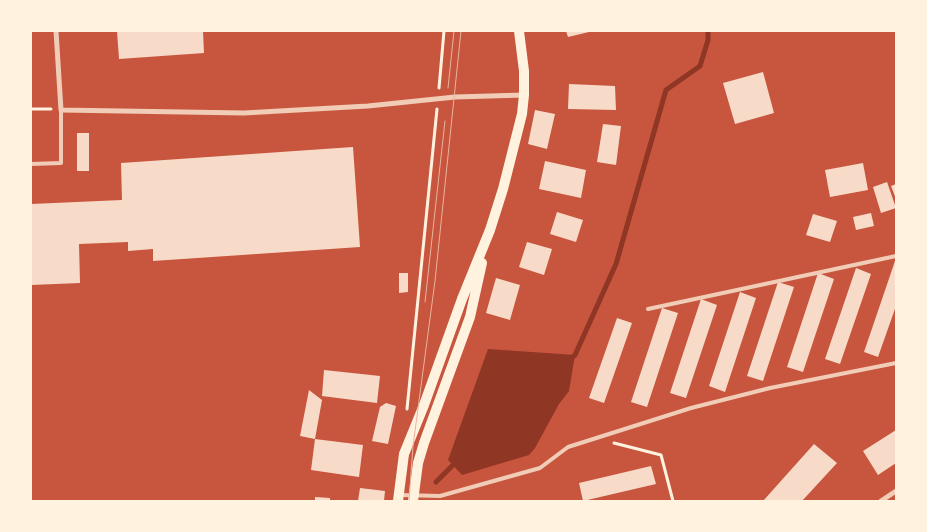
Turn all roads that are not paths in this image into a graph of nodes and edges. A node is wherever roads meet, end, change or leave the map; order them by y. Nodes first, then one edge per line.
1 (56, 31) edge
2 (519, 31) edge
3 (524, 95) junction
4 (61, 110) junction
5 (31, 164) edge
6 (490, 230) junction
7 (896, 256) edge
8 (648, 309) dead end
9 (896, 363) edge
10 (896, 491) edge
11 (398, 498) edge
12 (413, 499) edge
13 (881, 501) edge

1 - 4 street
2 - 3 main road
3 - 4 street
3 - 6 main road
4 - 5 lane
6 - 11 main road
6 - 12 main road
7 - 8 lane
9 - 12 lane
10 - 13 street
11 - 12 lane

